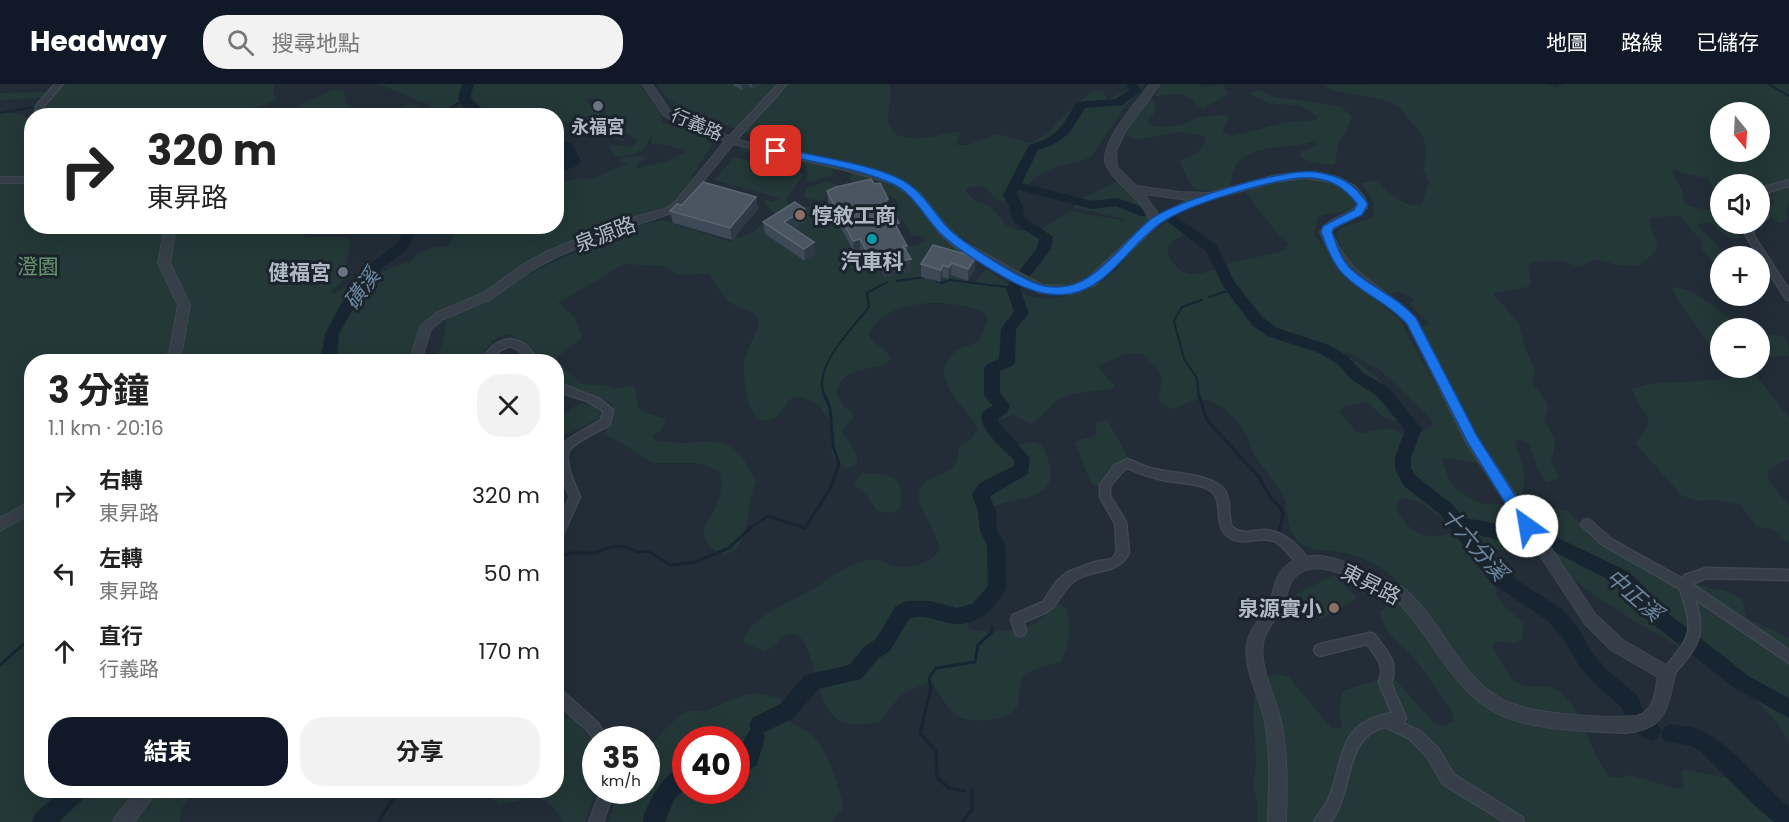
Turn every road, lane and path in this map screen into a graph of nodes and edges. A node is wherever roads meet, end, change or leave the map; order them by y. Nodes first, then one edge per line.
1 (59, 84) edge
2 (647, 84) edge
3 (783, 84) edge
4 (1155, 84) edge
5 (40, 108) edge
6 (732, 139) junction
7 (0, 180) edge
8 (24, 180) edge
9 (1789, 183) edge
10 (1770, 188) edge
11 (1133, 189) junction
12 (1208, 197) junction
13 (1156, 221) junction
14 (170, 234) edge
15 (1750, 234) edge
16 (1789, 297) edge
17 (174, 354) edge
18 (418, 354) edge
19 (491, 354) edge
20 (528, 354) edge
21 (564, 391) edge
22 (564, 450) edge
23 (564, 470) edge
24 (24, 511) edge
25 (564, 521) edge
26 (1587, 524) dead end
27 (0, 525) edge
28 (1305, 564) junction
29 (1789, 575) edge
30 (1684, 586) junction
31 (1020, 631) dead end
32 (1320, 650) dead end
33 (1789, 657) edge
34 (1667, 674) junction
35 (564, 700) edge
36 (1385, 721) junction
37 (592, 726) edge
38 (143, 798) edge
39 (603, 804) edge
40 (122, 822) edge
41 (596, 822) edge
42 (1277, 822) edge
43 (1322, 822) edge
44 (1517, 822) edge

1 - 5 street
2 - 6 street, 行義路
3 - 6 street, 泉源路
4 - 11 street
6 - 13 street, 行義路
6 - 18 street, 泉源路
7 - 8 street
9 - 10 street
11 - 12 street
11 - 13 street
12 - 13 street
12 - 34 street
14 - 17 street
15 - 16 street
19 - 20 street
21 - 22 street
23 - 25 street
24 - 27 street
26 - 30 street
28 - 31 street
28 - 34 street, 東昇路
28 - 42 street
29 - 30 street
30 - 33 street
30 - 34 street
32 - 36 street
35 - 37 street
36 - 43 street
36 - 44 street
38 - 40 street
39 - 41 street

